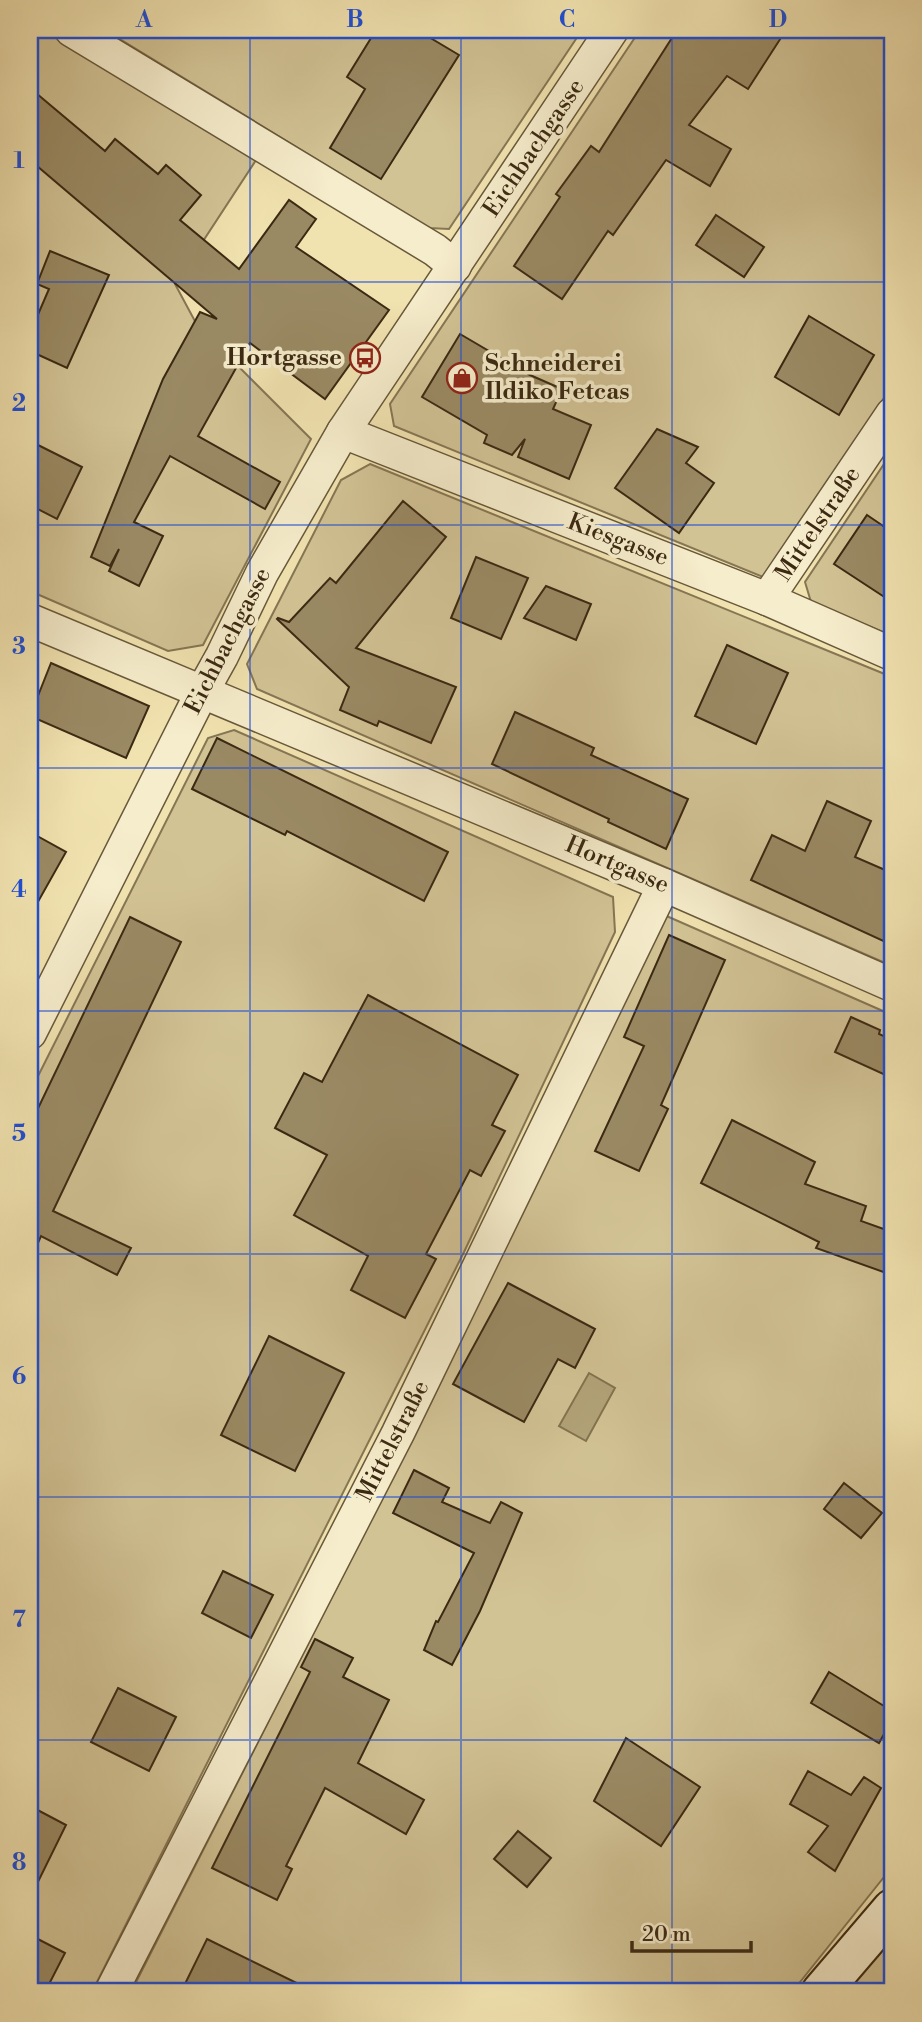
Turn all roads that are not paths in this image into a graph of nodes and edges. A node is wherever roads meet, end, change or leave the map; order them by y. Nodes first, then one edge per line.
1 (71, 30) edge
2 (612, 30) edge
3 (455, 266) junction
4 (892, 414) edge
5 (343, 432) junction
6 (767, 599) junction
7 (30, 620) edge
8 (892, 654) edge
9 (202, 692) junction
10 (664, 885) junction
11 (892, 985) edge
12 (30, 1033) edge
13 (892, 1909) edge
14 (111, 1992) edge
15 (821, 1992) edge

1 - 3 street
2 - 3 street, Eichbachgasse
3 - 5 street, Eichbachgasse
4 - 6 street, Mittelstraße
5 - 6 street, Kiesgasse
5 - 9 street, Eichbachgasse
6 - 8 street, Kiesgasse
7 - 9 street, Hortgasse
9 - 10 street, Hortgasse
9 - 12 street, Eichbachgasse
10 - 11 street, Hortgasse
10 - 14 street, Mittelstraße
13 - 15 street

